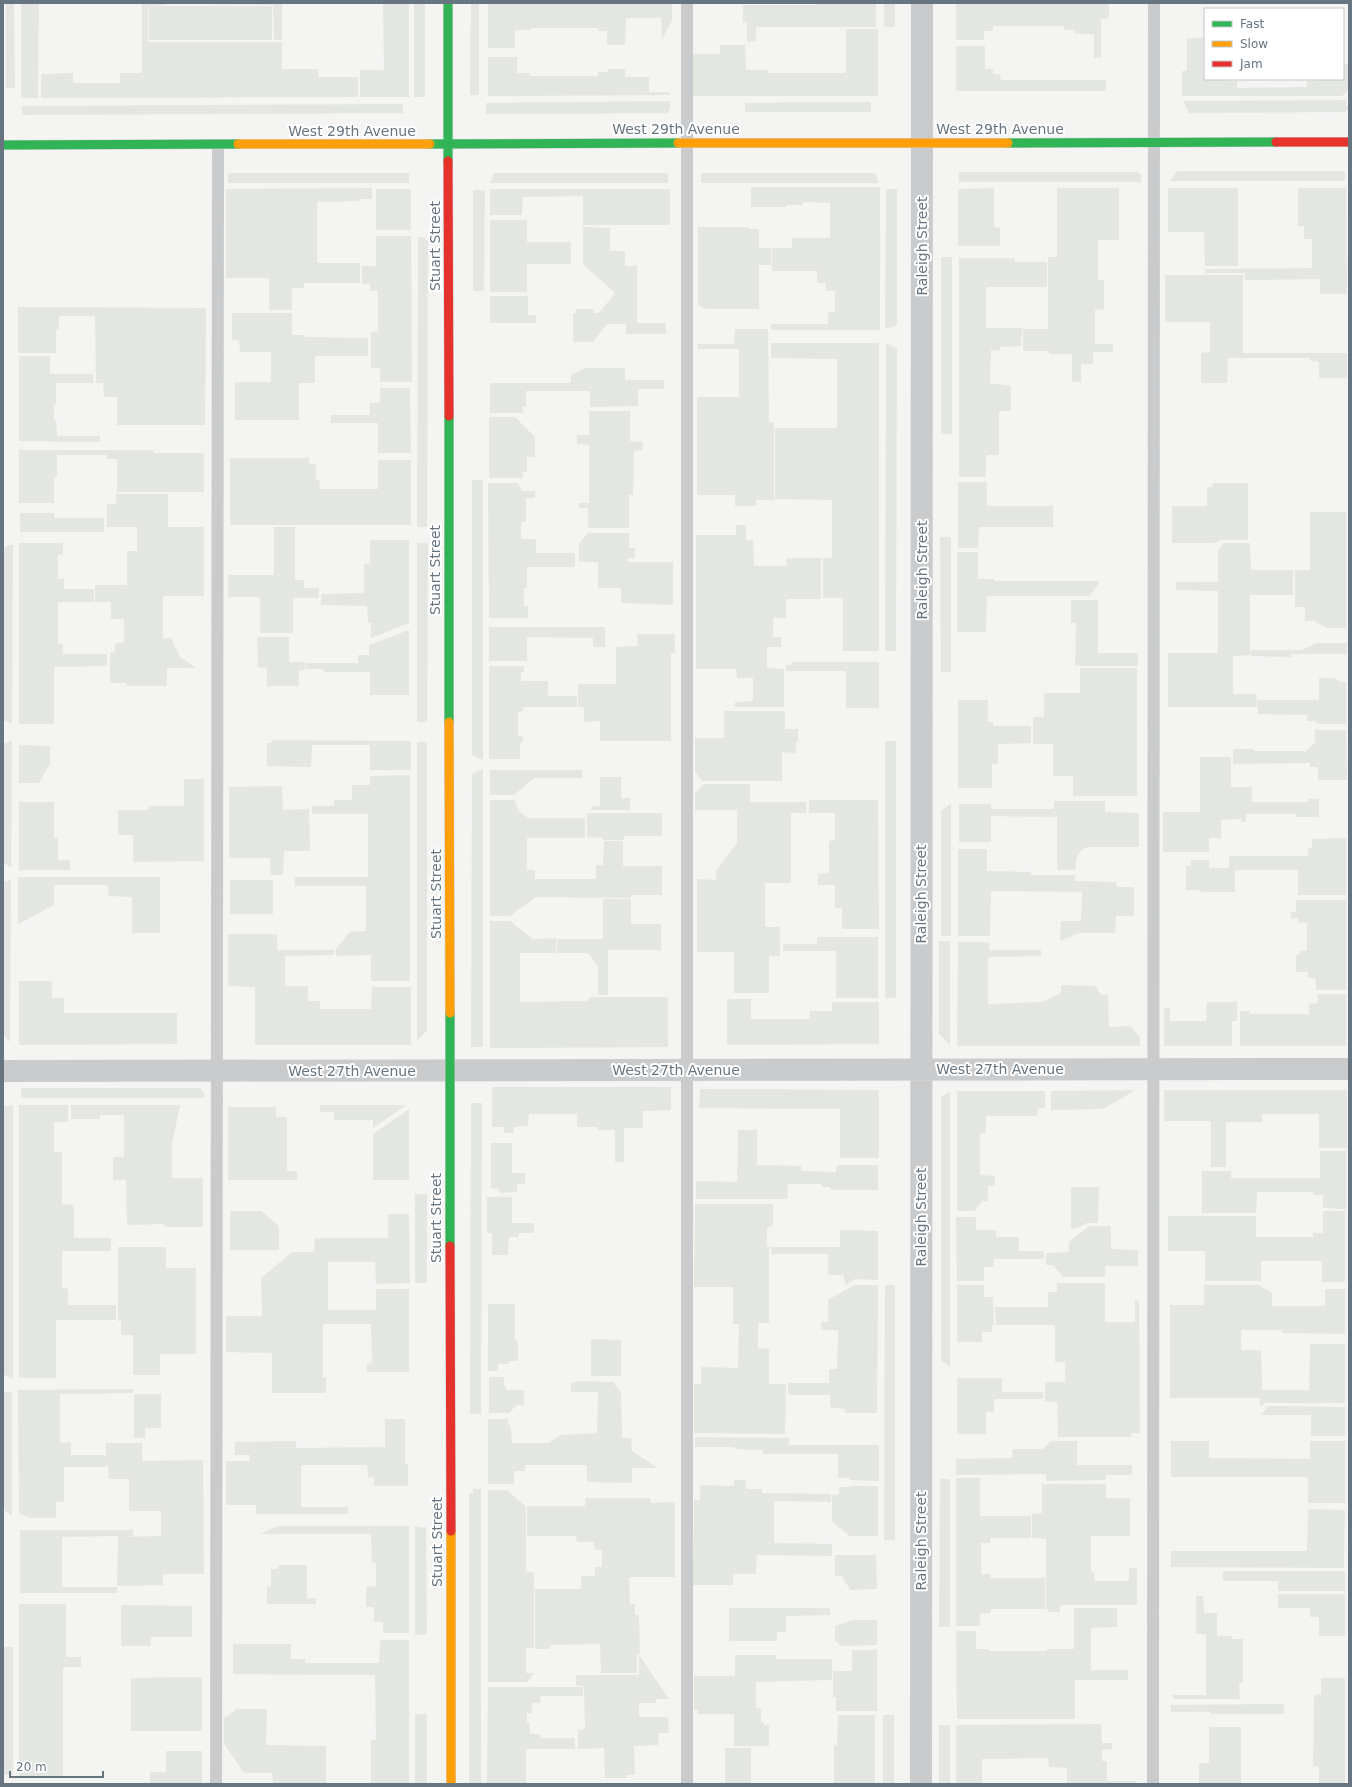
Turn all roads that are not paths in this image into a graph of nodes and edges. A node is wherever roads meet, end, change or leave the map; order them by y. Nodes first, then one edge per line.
1 (448, 3) edge
2 (687, 3) edge
3 (922, 3) edge
4 (1154, 3) edge
5 (1154, 142) junction
6 (1349, 142) edge
7 (687, 143) junction
8 (922, 143) junction
9 (449, 144) junction
10 (3, 145) edge
11 (218, 145) junction
12 (1153, 1069) junction
13 (1349, 1069) edge
14 (687, 1070) junction
15 (921, 1070) junction
16 (3, 1071) edge
17 (217, 1071) junction
18 (450, 1071) junction
19 (216, 1784) edge
20 (451, 1784) edge
21 (687, 1784) edge
22 (921, 1784) edge
23 (1153, 1784) edge

1 - 9 street, Stuart Street
2 - 7 lane
3 - 8 street, Raleigh Street
4 - 5 lane
5 - 6 street, West 29th Avenue
5 - 8 street, West 29th Avenue
5 - 12 lane
7 - 8 street, West 29th Avenue
7 - 9 street, West 29th Avenue
7 - 14 lane
8 - 15 street, Raleigh Street
9 - 11 street, West 29th Avenue
9 - 18 street, Stuart Street
10 - 11 street, West 29th Avenue
11 - 17 lane
12 - 13 street, West 27th Avenue
12 - 15 street, West 27th Avenue
12 - 23 lane
14 - 15 street, West 27th Avenue
14 - 18 street, West 27th Avenue
14 - 21 lane
15 - 22 street, Raleigh Street
16 - 17 street, West 27th Avenue
17 - 18 street, West 27th Avenue
17 - 19 lane
18 - 20 street, Stuart Street

